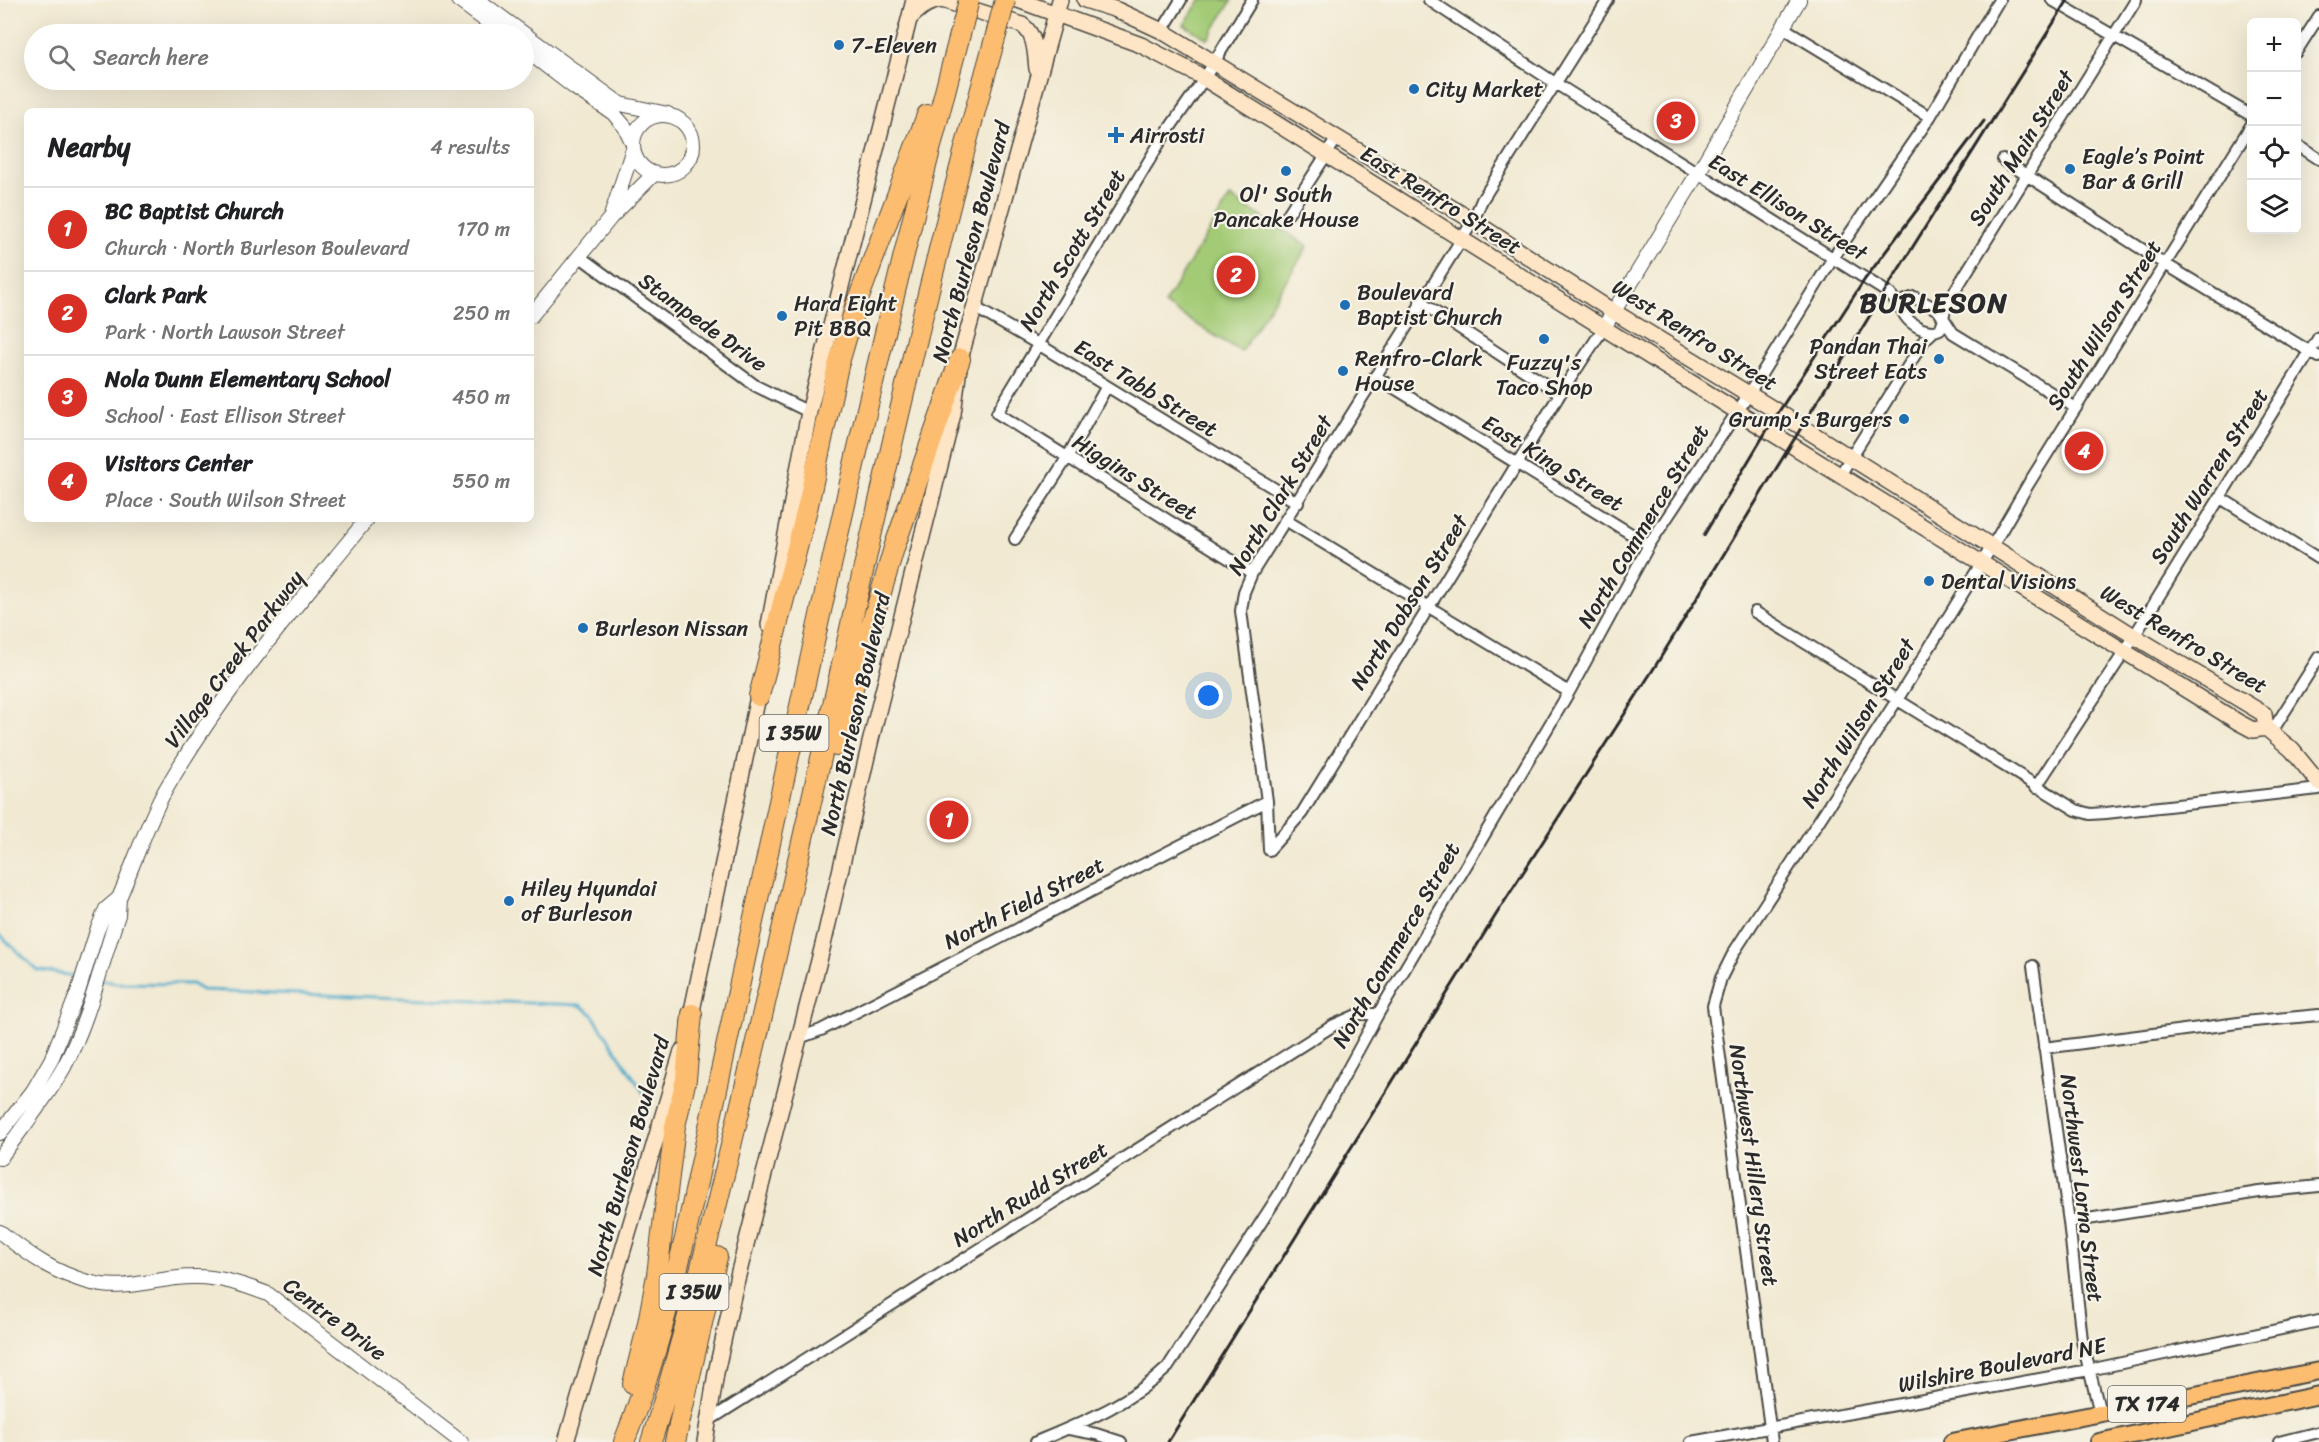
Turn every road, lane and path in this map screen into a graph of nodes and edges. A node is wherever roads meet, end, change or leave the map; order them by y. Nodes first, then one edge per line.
1 (458, 0) edge
2 (478, 0) edge
3 (914, 0) edge
4 (969, 0) edge
5 (1005, 0) edge
6 (1018, 0) edge
7 (1085, 0) edge
8 (1181, 0) edge
9 (1252, 0) edge
10 (1429, 0) edge
11 (1608, 0) edge
12 (1799, 0) edge
13 (1999, 0) edge
14 (2052, 0) edge
15 (2136, 0) edge
16 (1058, 7) edge
17 (2319, 16) edge
18 (910, 18) junction
19 (963, 23) junction
20 (490, 24) edge
21 (511, 24) edge
22 (1782, 27) junction
23 (1162, 31) junction
24 (2114, 36) junction
25 (534, 41) edge
26 (2301, 44) edge
27 (534, 57) edge
28 (1214, 63) junction
29 (1038, 78) junction
30 (1204, 79) junction
31 (1555, 83) junction
32 (2247, 113) edge
33 (668, 114) junction
34 (1930, 117) junction
35 (2251, 126) edge
36 (1337, 138) junction
37 (633, 147) junction
38 (2301, 147) edge
39 (1326, 155) junction
40 (2319, 159) edge
41 (2003, 160) dead end
42 (1698, 173) junction
43 (654, 174) junction
44 (2027, 176) junction
45 (1288, 213) dead end
46 (611, 217) junction
47 (1473, 221) junction
48 (1461, 238) junction
49 (579, 256) junction
50 (1833, 258) junction
51 (2165, 264) junction
52 (1888, 292) junction
53 (1910, 297) junction
54 (1420, 302) junction
55 (974, 307) junction
56 (1901, 309) junction
57 (534, 312) edge
58 (1615, 312) junction
59 (1943, 318) junction
60 (1603, 329) junction
61 (1936, 331) junction
62 (1953, 333) junction
63 (2319, 337) edge
64 (1038, 344) junction
65 (2315, 354) edge
66 (960, 359) junction
67 (1375, 376) junction
68 (1107, 386) junction
69 (1560, 394) junction
70 (1749, 394) junction
71 (2076, 408) junction
72 (1737, 411) junction
73 (808, 412) junction
74 (997, 413) joint
75 (1791, 446) joint
76 (1851, 458) junction
77 (1067, 459) junction
78 (1517, 463) junction
79 (1840, 475) junction
80 (2219, 497) junction
81 (1298, 503) junction
82 (1287, 521) junction
83 (365, 522) edge
84 (1015, 539) dead end
85 (1649, 545) junction
86 (1992, 546) junction
87 (2319, 559) edge
88 (1983, 562) junction
89 (1252, 573) junction
90 (1429, 607) junction
91 (1755, 612) dead end
92 (2134, 636) junction
93 (2125, 651) junction
94 (2319, 657) edge
95 (1569, 692) junction
96 (759, 696) junction
97 (1897, 700) junction
98 (2269, 730) junction
99 (2319, 783) edge
100 (2036, 787) junction
101 (2319, 789) edge
102 (1267, 801) junction
103 (119, 898) junction
104 (1766, 905) joint
105 (783, 926) junction
106 (2033, 966) dead end
107 (84, 995) junction
108 (692, 1014) junction
109 (1378, 1014) junction
110 (2319, 1015) edge
111 (799, 1038) junction
112 (2044, 1048) junction
113 (0, 1133) edge
114 (732, 1141) junction
115 (0, 1158) edge
116 (2319, 1186) edge
117 (2069, 1222) junction
118 (0, 1232) edge
119 (2319, 1321) edge
120 (2089, 1370) junction
121 (2319, 1371) edge
122 (2319, 1395) edge
123 (2100, 1413) junction
124 (708, 1421) junction
125 (1067, 1429) junction
126 (1769, 1429) junction
127 (2319, 1432) edge
128 (2106, 1441) edge
129 (461, 1442) edge
130 (566, 1442) edge
131 (615, 1442) edge
132 (624, 1442) edge
133 (651, 1442) edge
134 (675, 1442) edge
135 (705, 1442) edge
136 (1036, 1442) edge
137 (1121, 1442) edge
138 (1691, 1442) edge
139 (1772, 1442) edge
140 (1952, 1442) edge
141 (2279, 1442) edge

1 - 20 street
2 - 21 street
3 - 18 main road, North Burleson Boulevard
4 - 19 highway, I 35W, bridge
5 - 105 highway, I 35W, bridge
6 - 16 main road
7 - 23 main road, West Renfro Street
8 - 23 street
9 - 28 street, North Scott Street
10 - 31 street, East Ellison Street
11 - 31 street, North Clark Street
12 - 22 street
13 - 34 street, North Commerce Street
14 - 24 street
15 - 24 street, South Main Street
16 - 29 main road, North Burleson Boulevard
16 - 30 main road, East Renfro Street
17 - 26 street
18 - 29 main road
18 - 73 main road, North Burleson Boulevard
19 - 96 highway
19 - 132 highway, I 35W
22 - 34 street
22 - 42 street
23 - 28 main road, West Renfro Street
24 - 32 street
24 - 44 street, South Main Street
25 - 33 street
27 - 37 street
28 - 30 street, North Scott Street
28 - 36 main road, West Renfro Street
29 - 55 main road, North Burleson Boulevard
30 - 39 main road, East Renfro Street
30 - 64 street, North Scott Street
31 - 42 street, East Ellison Street
31 - 47 street, North Clark Street
33 - 37 street
33 - 43 street
34 - 50 street, North Commerce Street
35 - 51 street, South Wilson Street
36 - 39 street
36 - 47 main road, West Renfro Street
37 - 43 street
37 - 46 street
38 - 40 street
39 - 45 street
39 - 48 main road, East Renfro Street
41 - 44 street
42 - 50 street, East Ellison Street
42 - 58 street
43 - 46 street
44 - 51 street
44 - 59 street, South Main Street
46 - 49 street
47 - 48 street, North Clark Street
47 - 58 main road, West Renfro Street
48 - 54 street, North Clark Street
48 - 60 main road, East Renfro Street
49 - 57 street
49 - 73 street, Stampede Drive
50 - 52 street, East Ellison Street
50 - 70 street, North Commerce Street
51 - 65 street
51 - 71 street, South Wilson Street
52 - 53 street, East Ellison Street
52 - 56 street, East Ellison Street
53 - 56 street
53 - 59 street, East Ellison Street
54 - 67 street, North Clark Street
54 - 69 street
55 - 64 street, East Tabb Street
55 - 66 main road, North Burleson Boulevard
56 - 61 street, East Ellison Street
58 - 60 street
58 - 70 main road, West Renfro Street
59 - 61 street
59 - 62 street, East Ellison Street
60 - 69 street, North Dobson Street
60 - 72 main road, East Renfro Street
61 - 62 street, East Ellison Street
61 - 76 street
62 - 71 street
63 - 65 street, South Warren Street
64 - 68 street, East Tabb Street
64 - 74 street, North Scott Street
65 - 80 street, South Warren Street
66 - 105 highway
66 - 111 main road, North Burleson Boulevard
67 - 78 street, East King Street
67 - 81 street, North Clark Street
68 - 77 street
68 - 81 street, East Tabb Street
69 - 78 street, North Dobson Street
70 - 72 street, North Commerce Street
70 - 76 main road, West Renfro Street
71 - 86 street, South Wilson Street
72 - 75 main road, East Renfro Street
72 - 85 street, North Commerce Street
73 - 96 main road, North Burleson Boulevard
74 - 77 street, Higgins Street
75 - 79 main road, West Renfro Street
76 - 79 street
76 - 86 main road, West Renfro Street
77 - 84 street
77 - 89 street, Higgins Street
78 - 85 street, East King Street
78 - 90 street, North Dobson Street
79 - 88 main road, West Renfro Street
80 - 87 street
80 - 92 street, South Warren Street
81 - 82 street, North Clark Street
82 - 89 street, North Clark Street
82 - 90 street
83 - 103 street, Village Creek Parkway
85 - 95 street, North Commerce Street
86 - 88 street, South Wilson Street
86 - 92 main road, West Renfro Street
88 - 93 main road, West Renfro Street
88 - 97 street, North Wilson Street
89 - 102 street, North Clark Street
90 - 95 street
90 - 102 street, North Dobson Street
91 - 97 street
92 - 93 street, South Warren Street
92 - 98 main road, West Renfro Street
93 - 98 main road, West Renfro Street
93 - 100 street, South Warren Street
94 - 98 street
95 - 109 street, North Commerce Street
96 - 108 main road, North Burleson Boulevard
97 - 100 street
97 - 104 street, North Wilson Street
98 - 99 main road, West Renfro Street
100 - 101 street
102 - 111 street, North Field Street
103 - 107 street, Village Creek Parkway
103 - 107 street, Village Creek Parkway
104 - 126 street, Northwest Hillery Street
105 - 114 highway, I 35W
106 - 112 street, Northwest Lorna Street
107 - 113 street, Village Creek Parkway
107 - 115 street, Village Creek Parkway
108 - 130 main road, North Burleson Boulevard
108 - 131 highway
109 - 124 street, North Rudd Street
109 - 125 street, North Commerce Street
110 - 112 street
111 - 124 main road, North Burleson Boulevard
112 - 117 street, Northwest Lorna Street
114 - 133 highway, I 35W
114 - 134 highway
116 - 117 street
117 - 120 street, Northwest Lorna Street
118 - 129 street, Centre Drive
119 - 120 street, Wilshire Boulevard NE
120 - 123 street, Northwest Lorna Street
120 - 126 street, Wilshire Boulevard NE
121 - 123 main road, TX 174
122 - 128 main road, TX 174
123 - 140 main road, TX 174
124 - 135 main road, North Burleson Boulevard
125 - 136 street, North Commerce Street
125 - 137 street
126 - 138 street, Wilshire Boulevard NE
126 - 139 street, Northwest Hillery Street
127 - 141 street

